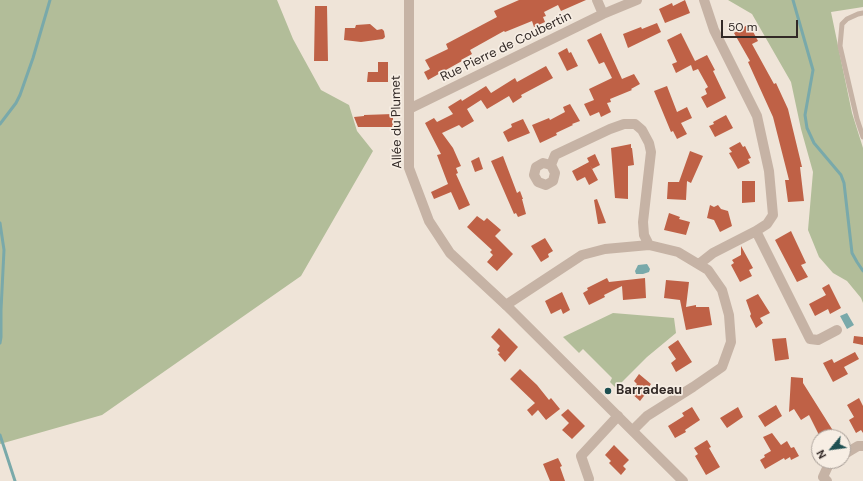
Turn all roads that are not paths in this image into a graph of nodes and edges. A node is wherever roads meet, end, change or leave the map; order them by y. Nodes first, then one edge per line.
1 (409, 0) edge
2 (597, 0) edge
3 (637, 0) edge
4 (704, 0) edge
5 (863, 13) edge
6 (603, 14) junction
7 (409, 109) junction
8 (863, 137) edge
9 (551, 165) dead end
10 (756, 231) junction
11 (649, 244) junction
12 (698, 264) junction
13 (506, 305) junction
14 (837, 330) dead end
15 (618, 416) junction
16 (633, 430) junction
17 (863, 446) edge
18 (851, 450) edge
19 (827, 469) edge
20 (589, 479) dead end
21 (683, 481) edge
22 (827, 481) edge

1 - 7 street, Allée du Plumet
2 - 6 street
3 - 6 street, Rue Pierre de Coubertin
4 - 10 street
5 - 8 lane
6 - 7 street, Rue Pierre de Coubertin
7 - 13 street, Allée du Plumet
9 - 11 street
10 - 12 street
10 - 14 street
11 - 12 street
11 - 13 street
12 - 16 street
13 - 15 street, Allée du Plumet
15 - 16 street, Allée du Plumet
15 - 20 street
16 - 21 street, Allée du Plumet
17 - 18 street
19 - 22 street

